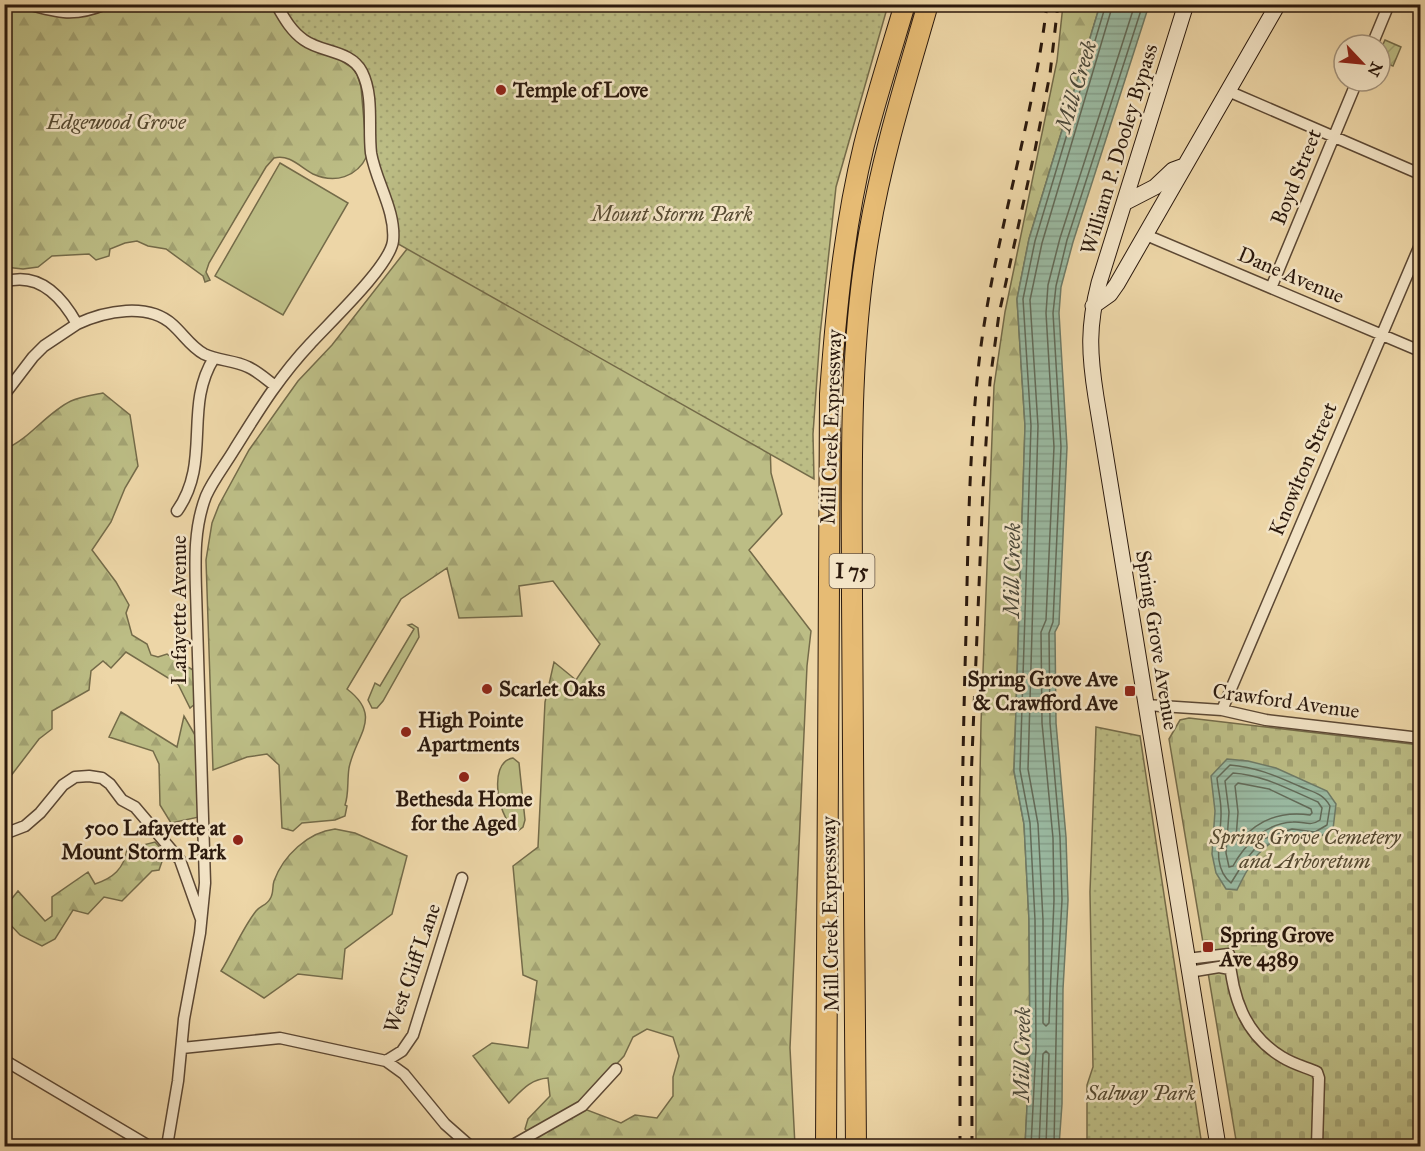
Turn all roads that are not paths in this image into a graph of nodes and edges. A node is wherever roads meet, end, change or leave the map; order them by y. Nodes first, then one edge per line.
1 (27, 4) edge
2 (106, 4) edge
3 (276, 4) edge
4 (905, 4) edge
5 (928, 4) edge
6 (1186, 4) edge
7 (1278, 4) edge
8 (1389, 4) edge
9 (1377, 33) edge
10 (1228, 91) junction
11 (1352, 93) edge
12 (1333, 136) junction
13 (1184, 166) junction
14 (1420, 174) edge
15 (1124, 203) junction
16 (1146, 236) junction
17 (1420, 245) edge
18 (4, 282) edge
19 (1271, 288) junction
20 (1093, 306) junction
21 (77, 324) junction
22 (1382, 335) junction
23 (1420, 351) edge
24 (214, 358) junction
25 (274, 385) junction
26 (4, 395) edge
27 (177, 511) dead end
28 (1146, 705) junction
29 (1222, 710) junction
30 (1420, 738) edge
31 (4, 834) edge
32 (462, 878) dead end
33 (202, 920) junction
34 (1188, 965) junction
35 (1230, 969) junction
36 (182, 1048) junction
37 (4, 1060) edge
38 (386, 1061) junction
39 (616, 1069) dead end
40 (148, 1146) edge
41 (167, 1146) edge
42 (470, 1146) edge
43 (508, 1146) edge
44 (826, 1146) edge
45 (856, 1146) edge
46 (1218, 1146) edge
47 (1317, 1146) edge

1 - 2 street
3 - 25 street, Lafayette Avenue
4 - 44 highway, Mill Creek Expressway / I 75
5 - 45 highway, Mill Creek Expressway / I 75
6 - 15 main road, William P. Dooley Bypass
7 - 10 main road
8 - 9 street
10 - 12 street
10 - 13 main road
11 - 12 street, Boyd Street
12 - 14 street
12 - 19 street, Boyd Street
13 - 15 main road
13 - 16 main road
15 - 20 main road, William P. Dooley Bypass
16 - 19 street, Dane Avenue
16 - 20 main road
17 - 22 street, Knowlton Street
18 - 21 street
19 - 22 street, Dane Avenue
20 - 28 main road, Spring Grove Avenue
21 - 24 street
21 - 26 street
22 - 23 street, Dane Avenue
22 - 29 street, Knowlton Street
24 - 25 street
24 - 27 street
25 - 33 street, Lafayette Avenue
28 - 29 street, Crawford Avenue
28 - 34 main road, Spring Grove Avenue
29 - 30 street, Crawford Avenue
31 - 33 street
32 - 38 street, West Cliff Lane
33 - 36 street, Lafayette Avenue
34 - 35 street
34 - 35 street
34 - 46 main road, Spring Grove Avenue
35 - 47 street
36 - 38 street
36 - 41 street, Lafayette Avenue
37 - 40 street
38 - 42 street
39 - 43 street

